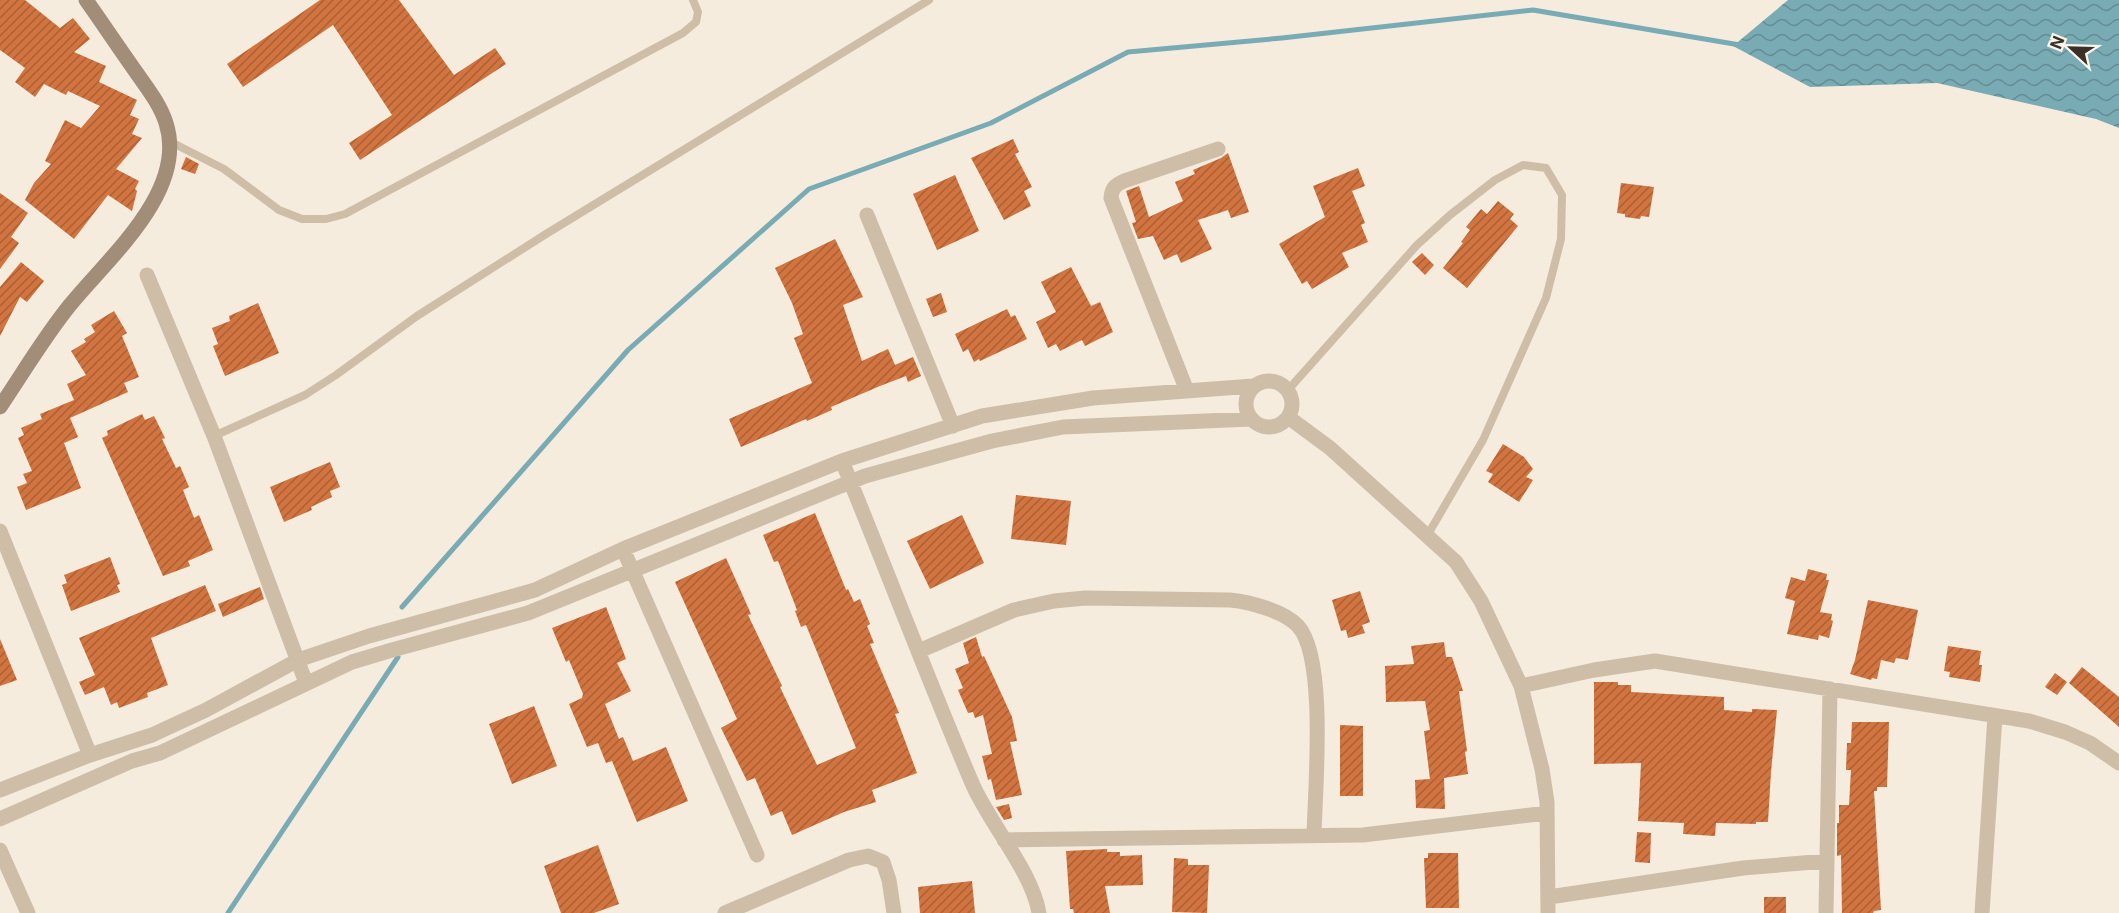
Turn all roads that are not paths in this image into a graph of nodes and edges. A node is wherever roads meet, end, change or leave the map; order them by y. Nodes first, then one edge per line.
1 (86, 0) edge
2 (693, 0) edge
3 (929, 0) edge
4 (169, 141) junction
5 (1218, 149) dead end
6 (867, 215) dead end
7 (147, 274) dead end
8 (1253, 386) junction
9 (1288, 390) junction
10 (1186, 391) junction
11 (0, 407) edge
12 (1288, 417) junction
13 (1252, 419) junction
14 (953, 426) junction
15 (214, 436) junction
16 (842, 461) junction
17 (851, 482) junction
18 (0, 531) edge
19 (1427, 536) junction
20 (624, 549) junction
21 (633, 572) junction
22 (919, 651) junction
23 (298, 660) junction
24 (306, 683) junction
25 (1521, 686) junction
26 (1830, 689) junction
27 (1995, 716) junction
28 (90, 755) junction
29 (2119, 764) edge
30 (0, 790) edge
31 (1547, 813) junction
32 (0, 819) edge
33 (1314, 835) junction
34 (1004, 840) junction
35 (0, 850) edge
36 (757, 855) dead end
37 (1827, 861) junction
38 (1549, 897) junction
39 (28, 913) edge
40 (725, 913) edge
41 (894, 913) edge
42 (1039, 913) edge
43 (1548, 913) edge
44 (1826, 913) edge
45 (1982, 913) edge

1 - 4 street
2 - 4 lane
3 - 15 lane
4 - 11 street
5 - 10 street
6 - 14 street
7 - 15 street
8 - 9 street
8 - 10 street
8 - 13 street
9 - 12 street
9 - 19 lane
10 - 14 street
12 - 13 street
12 - 19 street
13 - 17 street
14 - 16 street
15 - 23 street
16 - 17 street
16 - 20 street
17 - 21 street
17 - 22 street
18 - 28 street
19 - 25 street
20 - 21 street
20 - 23 street
21 - 24 street
21 - 36 street
22 - 33 street
22 - 34 street
23 - 24 street
23 - 28 street
24 - 32 street
25 - 26 street
25 - 31 street
26 - 27 street
26 - 37 street
27 - 29 street
27 - 45 street
28 - 30 street
31 - 33 street
31 - 38 street
33 - 34 street
34 - 42 street
35 - 39 street
37 - 38 street
37 - 44 street
38 - 43 street
40 - 41 street

